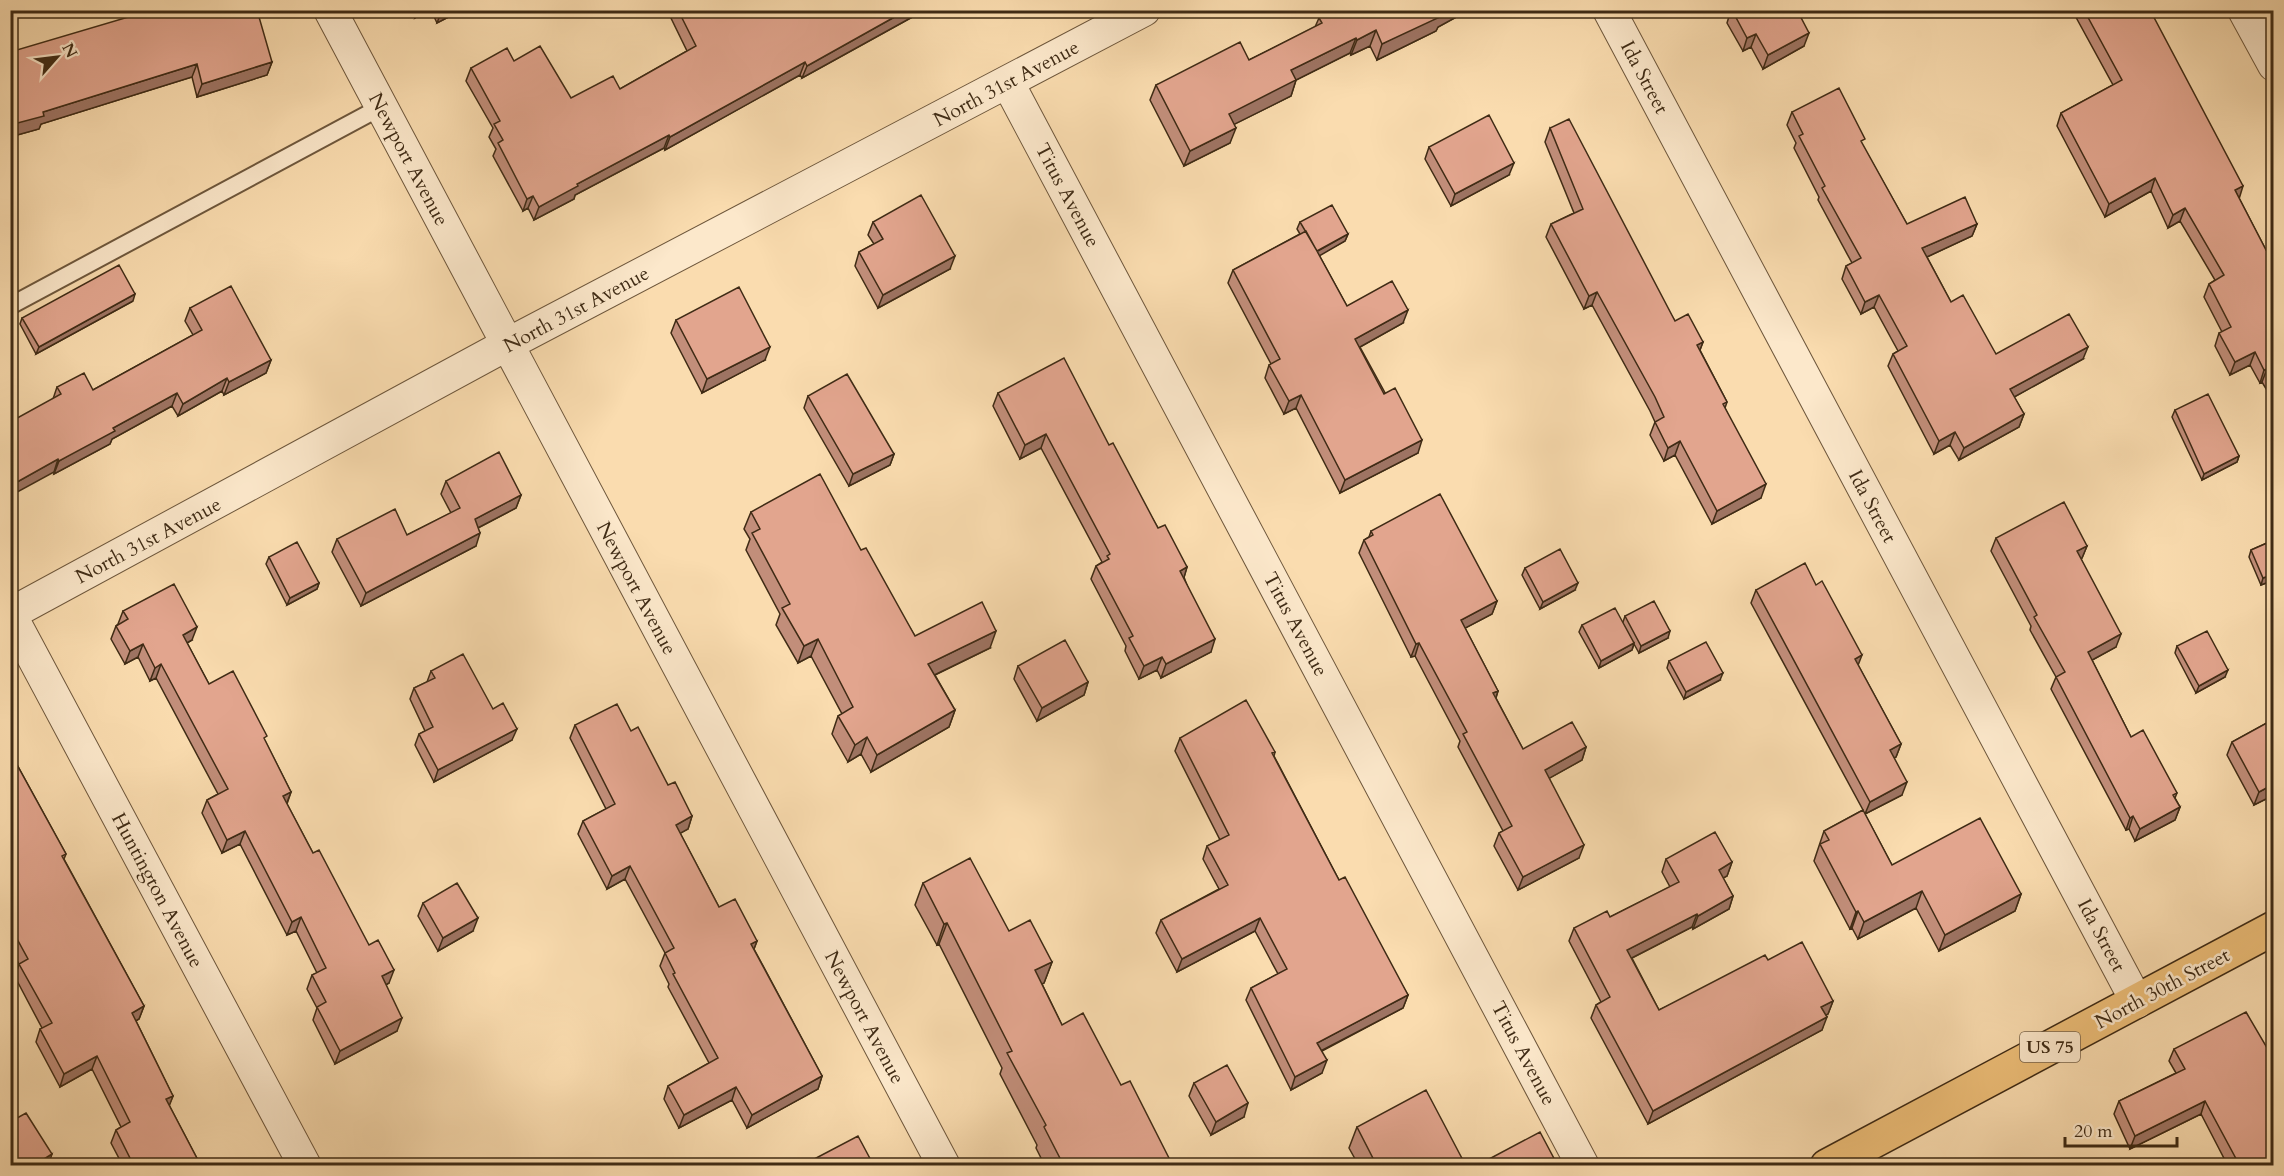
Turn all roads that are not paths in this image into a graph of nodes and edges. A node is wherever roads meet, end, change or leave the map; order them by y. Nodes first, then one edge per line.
1 (330, 10) edge
2 (1144, 10) edge
3 (1609, 10) edge
4 (2244, 10) edge
5 (2274, 65) edge
6 (1008, 83) junction
7 (381, 107) junction
8 (10, 306) edge
9 (508, 344) junction
10 (10, 614) edge
11 (2274, 928) edge
12 (2137, 1002) junction
13 (1847, 1161) edge
14 (305, 1166) edge
15 (944, 1166) edge
16 (1583, 1166) edge

1 - 7 street, Newport Avenue
2 - 6 street, North 31st Avenue
3 - 12 street, Ida Street
4 - 5 street
6 - 9 street, North 31st Avenue
6 - 16 street, Titus Avenue
7 - 8 lane
7 - 9 street, Newport Avenue
9 - 10 street, North 31st Avenue
9 - 15 street, Newport Avenue
10 - 14 street, Huntington Avenue
11 - 12 highway, North 30th Street / US 75
12 - 13 highway, North 30th Street / US 75

